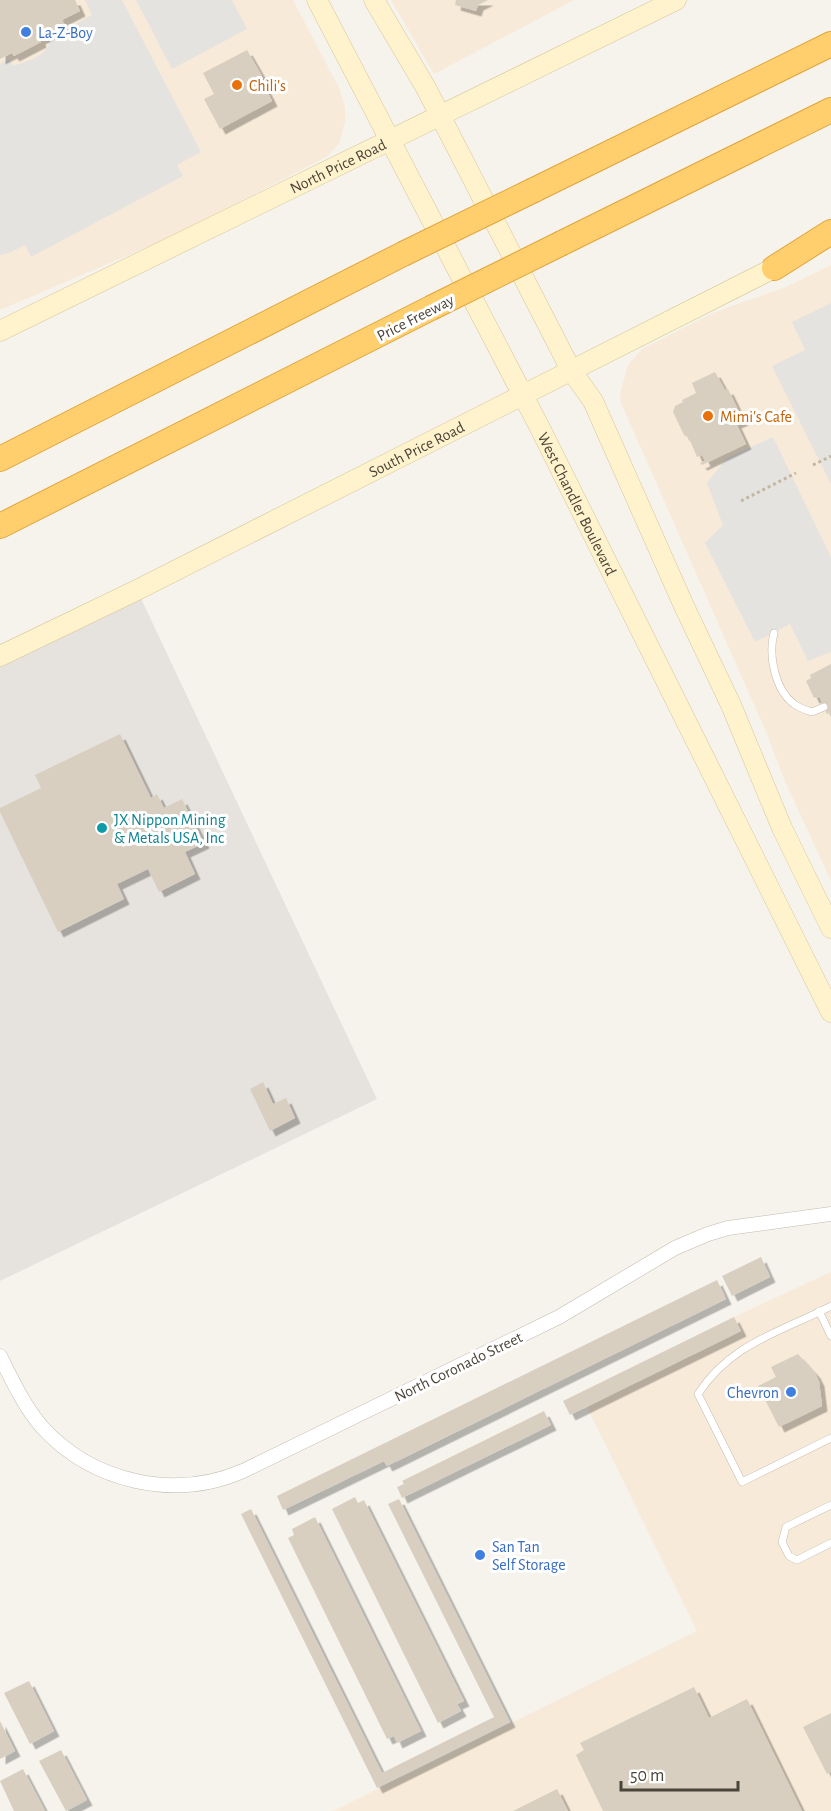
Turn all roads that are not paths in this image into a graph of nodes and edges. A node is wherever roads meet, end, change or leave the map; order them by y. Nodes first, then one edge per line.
1 (317, 0) edge
2 (374, 0) edge
3 (676, 0) edge
4 (831, 44) edge
5 (831, 110) edge
6 (440, 116) junction
7 (390, 141) junction
8 (831, 232) edge
9 (831, 240) edge
10 (774, 268) junction
11 (0, 331) edge
12 (571, 370) junction
13 (523, 394) junction
14 (0, 459) edge
15 (0, 526) edge
16 (774, 633) dead end
17 (0, 656) edge
18 (825, 707) dead end
19 (831, 928) edge
20 (831, 1012) edge
21 (831, 1214) edge
22 (831, 1306) edge
23 (819, 1311) junction
24 (831, 1336) edge
25 (0, 1356) edge
26 (831, 1438) edge
27 (831, 1505) edge
28 (831, 1543) edge

1 - 7 main road, West Chandler Boulevard
2 - 6 main road
3 - 6 main road, North Price Road
4 - 14 highway, bridge
5 - 15 highway, Price Freeway, bridge
6 - 7 main road, North Price Road
6 - 12 main road
7 - 11 main road, North Price Road
7 - 13 main road, West Chandler Boulevard
8 - 10 highway
9 - 10 main road, South Price Road
10 - 12 main road, South Price Road
12 - 13 main road, South Price Road
12 - 19 main road
13 - 17 main road, South Price Road
13 - 20 main road, West Chandler Boulevard
16 - 18 lane
21 - 25 street, North Coronado Street
22 - 23 lane
23 - 24 lane
23 - 26 lane
27 - 28 lane

